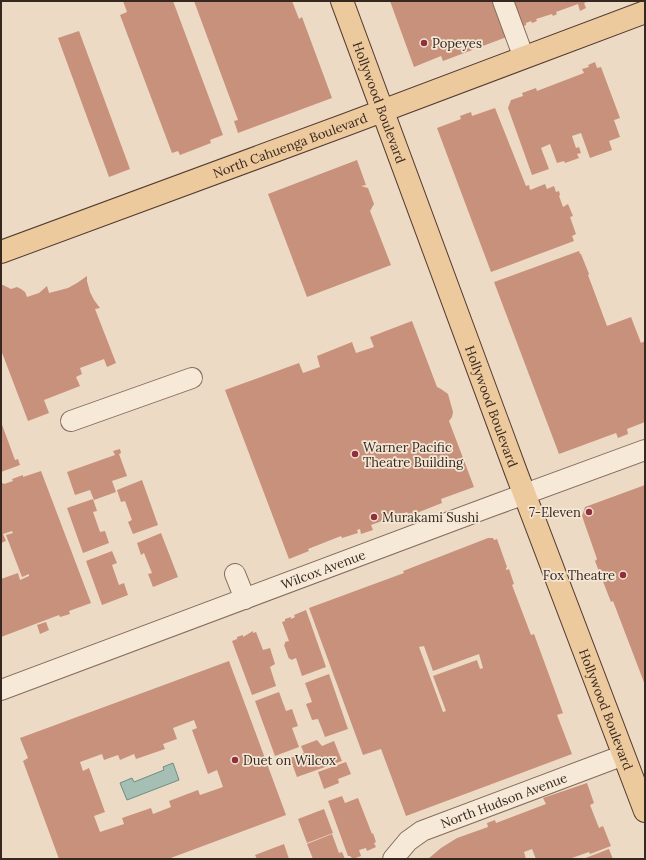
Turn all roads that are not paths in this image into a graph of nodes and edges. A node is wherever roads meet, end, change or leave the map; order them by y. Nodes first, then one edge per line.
1 (342, 1) edge
2 (503, 1) edge
3 (645, 12) edge
4 (524, 58) junction
5 (383, 111) junction
6 (1, 252) edge
7 (192, 378) dead end
8 (71, 421) dead end
9 (645, 450) edge
10 (525, 494) junction
11 (235, 574) dead end
12 (245, 598) junction
13 (1, 690) edge
14 (624, 755) junction
15 (645, 811) edge
16 (393, 859) edge

1 - 5 main road, Hollywood Boulevard
2 - 4 street
3 - 4 main road, North Cahuenga Boulevard
4 - 5 main road, North Cahuenga Boulevard
5 - 6 main road, North Cahuenga Boulevard
5 - 10 main road, Hollywood Boulevard
7 - 8 street
9 - 10 street, Wilcox Avenue
10 - 12 street, Wilcox Avenue
10 - 14 main road, Hollywood Boulevard
11 - 12 street
12 - 13 street, Wilcox Avenue
14 - 15 main road, Hollywood Boulevard
14 - 16 street, North Hudson Avenue

